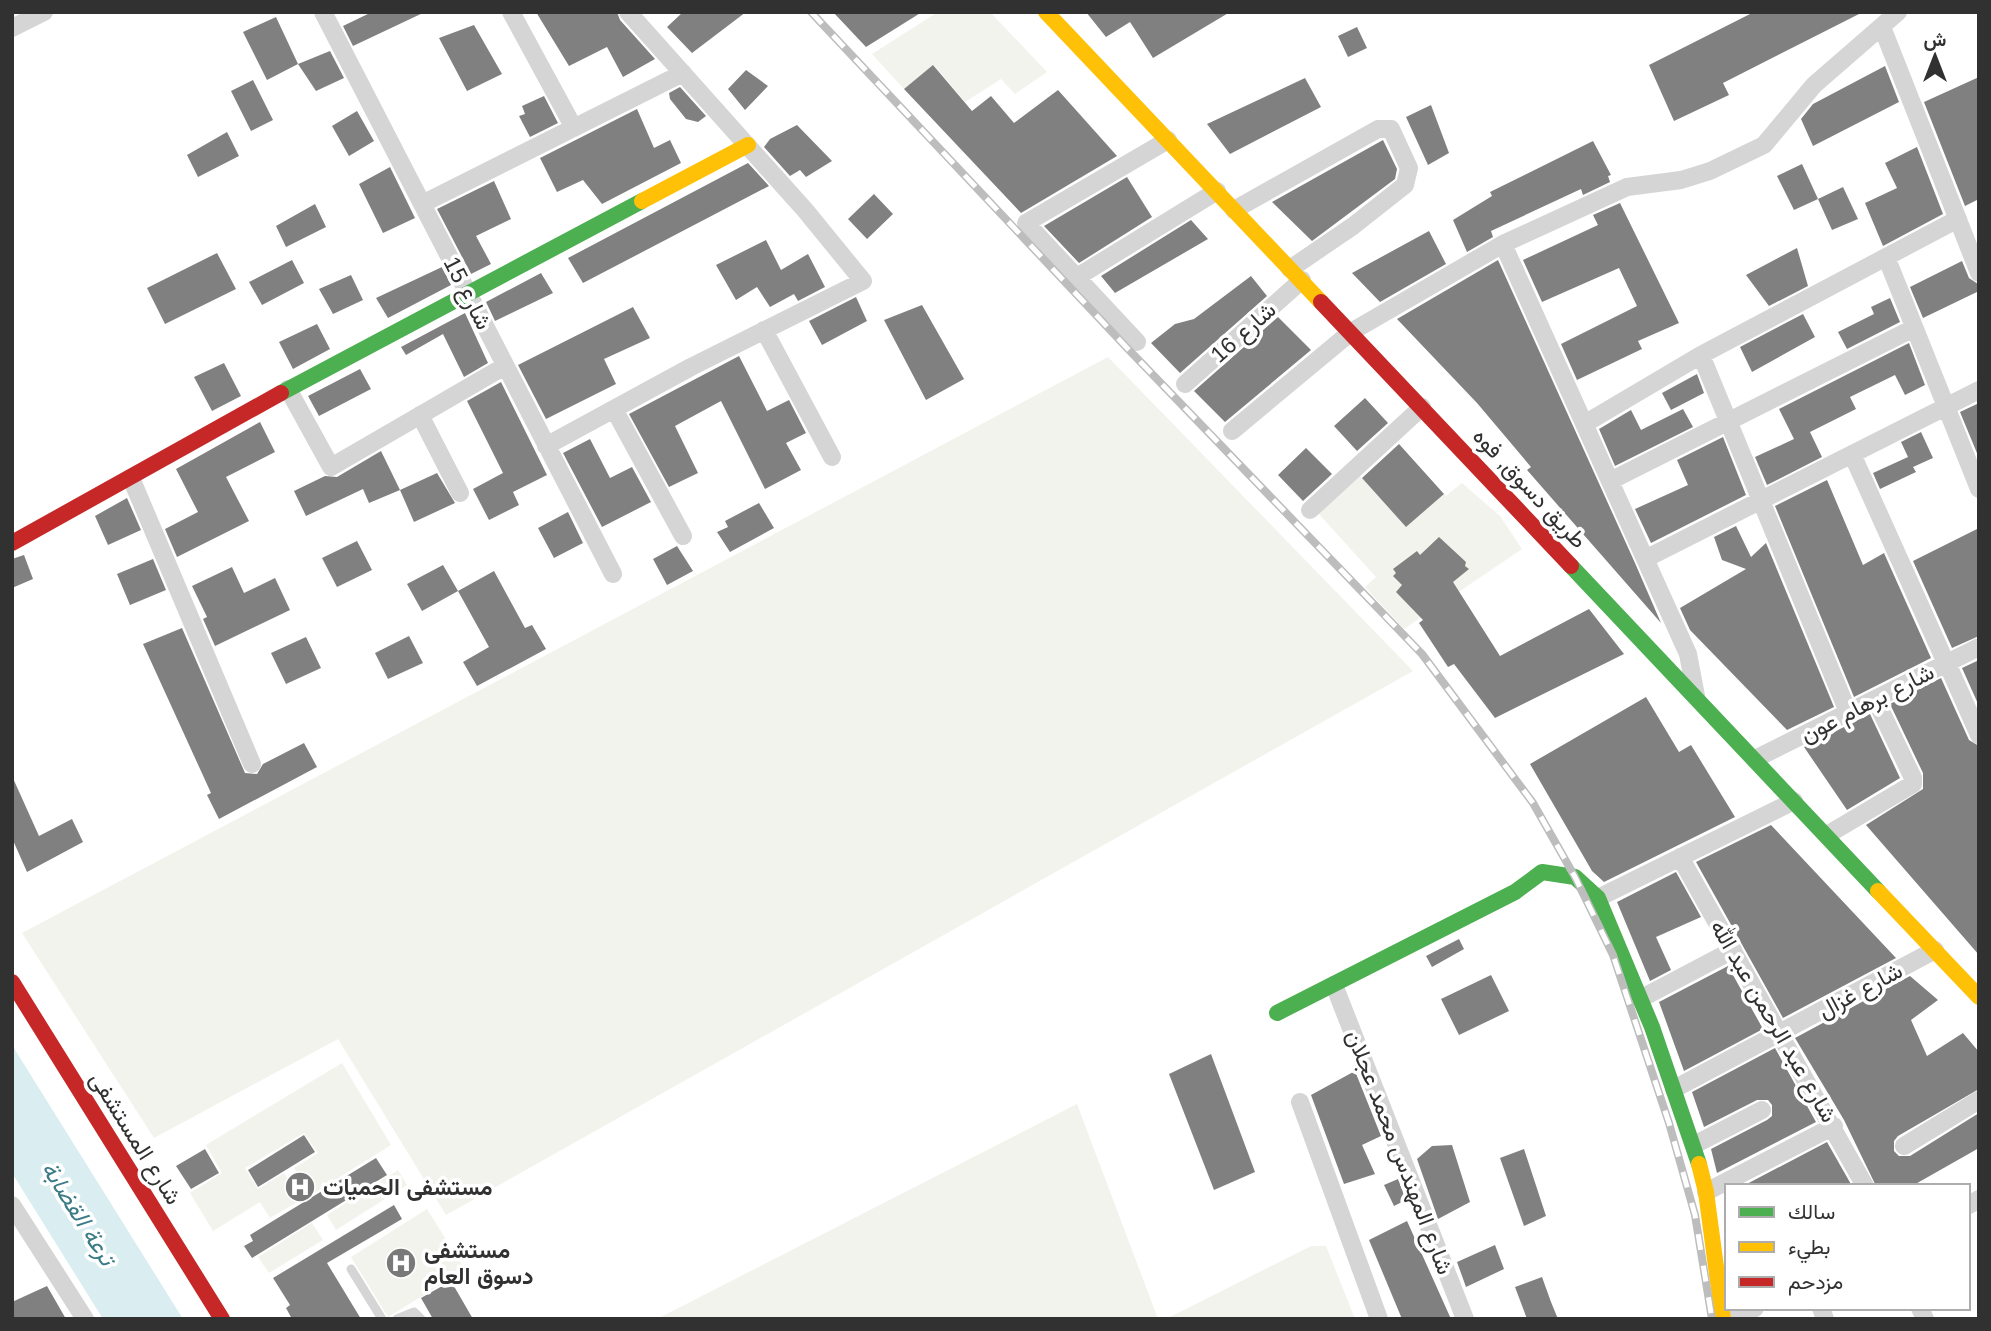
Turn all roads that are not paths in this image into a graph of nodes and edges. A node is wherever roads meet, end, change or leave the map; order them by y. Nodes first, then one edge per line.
1 (44, 12) edge
2 (323, 12) edge
3 (511, 12) edge
4 (628, 12) edge
5 (1046, 12) edge
6 (1898, 12) edge
7 (1881, 27) junction
8 (12, 28) edge
9 (683, 73) junction
10 (574, 128) junction
11 (1168, 140) junction
12 (748, 145) junction
13 (1217, 191) junction
14 (422, 204) junction
15 (1234, 210) junction
16 (1958, 219) junction
17 (1503, 244) junction
18 (1887, 259) junction
19 (1979, 273) edge
20 (1296, 274) junction
21 (1077, 277) junction
22 (468, 294) junction
23 (1914, 328) junction
24 (764, 330) junction
25 (1351, 332) junction
26 (1137, 342) dead end
27 (1701, 355) junction
28 (505, 366) junction
29 (1185, 384) dead end
30 (288, 390) junction
31 (1979, 390) edge
32 (1422, 407) junction
33 (1945, 407) junction
34 (614, 408) junction
35 (421, 415) junction
36 (1727, 422) junction
37 (1586, 423) junction
38 (1232, 431) dead end
39 (546, 446) junction
40 (1852, 454) junction
41 (832, 457) dead end
42 (131, 478) junction
43 (1611, 481) junction
44 (1979, 489) edge
45 (460, 493) dead end
46 (1760, 501) junction
47 (1310, 510) dead end
48 (682, 536) dead end
49 (12, 543) edge
50 (1645, 559) junction
51 (613, 575) dead end
52 (1979, 647) edge
53 (1946, 663) junction
54 (1696, 696) junction
55 (1875, 699) junction
56 (1848, 712) junction
57 (1979, 734) edge
58 (1755, 759) junction
59 (252, 764) dead end
60 (1794, 801) junction
61 (1827, 835) junction
62 (1680, 857) junction
63 (1598, 898) junction
64 (1733, 950) junction
65 (1935, 950) junction
66 (1334, 985) junction
67 (15, 992) edge
68 (1979, 997) edge
69 (1640, 999) junction
70 (1277, 1013) dead end
71 (1780, 1032) junction
72 (1674, 1090) junction
73 (1979, 1100) edge
74 (1300, 1101) dead end
75 (1762, 1110) dead end
76 (1834, 1126) junction
77 (1694, 1145) junction
78 (1904, 1146) dead end
79 (1864, 1184) edge
80 (1706, 1192) junction
81 (13, 1209) edge
82 (351, 1269) dead end
83 (1722, 1273) edge
84 (1751, 1310) edge
85 (85, 1319) edge
86 (222, 1319) edge
87 (382, 1319) edge
88 (397, 1319) edge
89 (421, 1319) edge
90 (1379, 1319) edge
91 (1465, 1319) edge
92 (1723, 1319) edge
93 (1734, 1319) edge

1 - 8 street
2 - 14 street, شارع 15
3 - 10 street
4 - 9 street
5 - 11 main road, طريق دسوق, فوه
6 - 7 street
7 - 16 street
7 - 17 street
9 - 10 street
9 - 12 street
10 - 14 street
11 - 13 main road, طريق دسوق, فوه
11 - 21 street
12 - 22 main road
12 - 24 street
13 - 15 main road, طريق دسوق, فوه
13 - 21 street
14 - 22 street, شارع 15
15 - 20 main road, طريق دسوق, فوه
15 - 20 street, شارع 16
16 - 18 street
16 - 19 street
17 - 25 street
17 - 37 street
18 - 23 street
18 - 27 street
20 - 25 main road, طريق دسوق, فوه
20 - 29 street, شارع 16
21 - 26 street
22 - 28 street, شارع 15
22 - 30 main road
23 - 33 street
23 - 36 street
24 - 34 street
24 - 41 street
25 - 32 main road, طريق دسوق, فوه
25 - 38 street
27 - 36 street
27 - 37 street
28 - 35 street
28 - 39 street, شارع 15
30 - 35 street
30 - 42 main road
31 - 33 street
32 - 47 street
32 - 54 main road, طريق دسوق, فوه
33 - 40 street
33 - 44 street
34 - 39 street
34 - 48 street
35 - 45 street
36 - 43 street
36 - 46 street
37 - 43 street
39 - 51 street, شارع 15
40 - 46 street
40 - 53 street
42 - 49 main road
42 - 59 street
43 - 50 street
46 - 50 street
46 - 56 street
50 - 54 street
52 - 53 street, شارع برهام عون
53 - 55 street, شارع برهام عون
53 - 57 street
54 - 58 main road, طريق دسوق, فوه
55 - 56 street, شارع برهام عون
55 - 61 street
56 - 58 street, شارع برهام عون
58 - 60 main road, طريق دسوق, فوه
60 - 61 main road, طريق دسوق, فوه
60 - 62 street
61 - 65 main road, طريق دسوق, فوه
62 - 63 street
62 - 64 street, شارع عبد الرحمن عبد الله
63 - 66 main road
63 - 69 main road
64 - 69 street
64 - 71 street, شارع عبد الرحمن عبد الله
65 - 68 main road, طريق دسوق, فوه
65 - 71 street, شارع غزال
66 - 70 main road
66 - 91 street, شارع المهندس محمد عجلان
67 - 86 main road, شارع المستشفى
69 - 72 main road
71 - 72 street, شارع غزال
71 - 76 street, شارع عبد الرحمن عبد الله
72 - 77 main road
73 - 78 street
74 - 90 street
75 - 77 street
76 - 79 street, شارع عبد الرحمن عبد الله
76 - 80 street
77 - 80 main road
80 - 83 main road
81 - 85 street
82 - 87 lane
83 - 92 main road
84 - 93 street
88 - 89 lane

